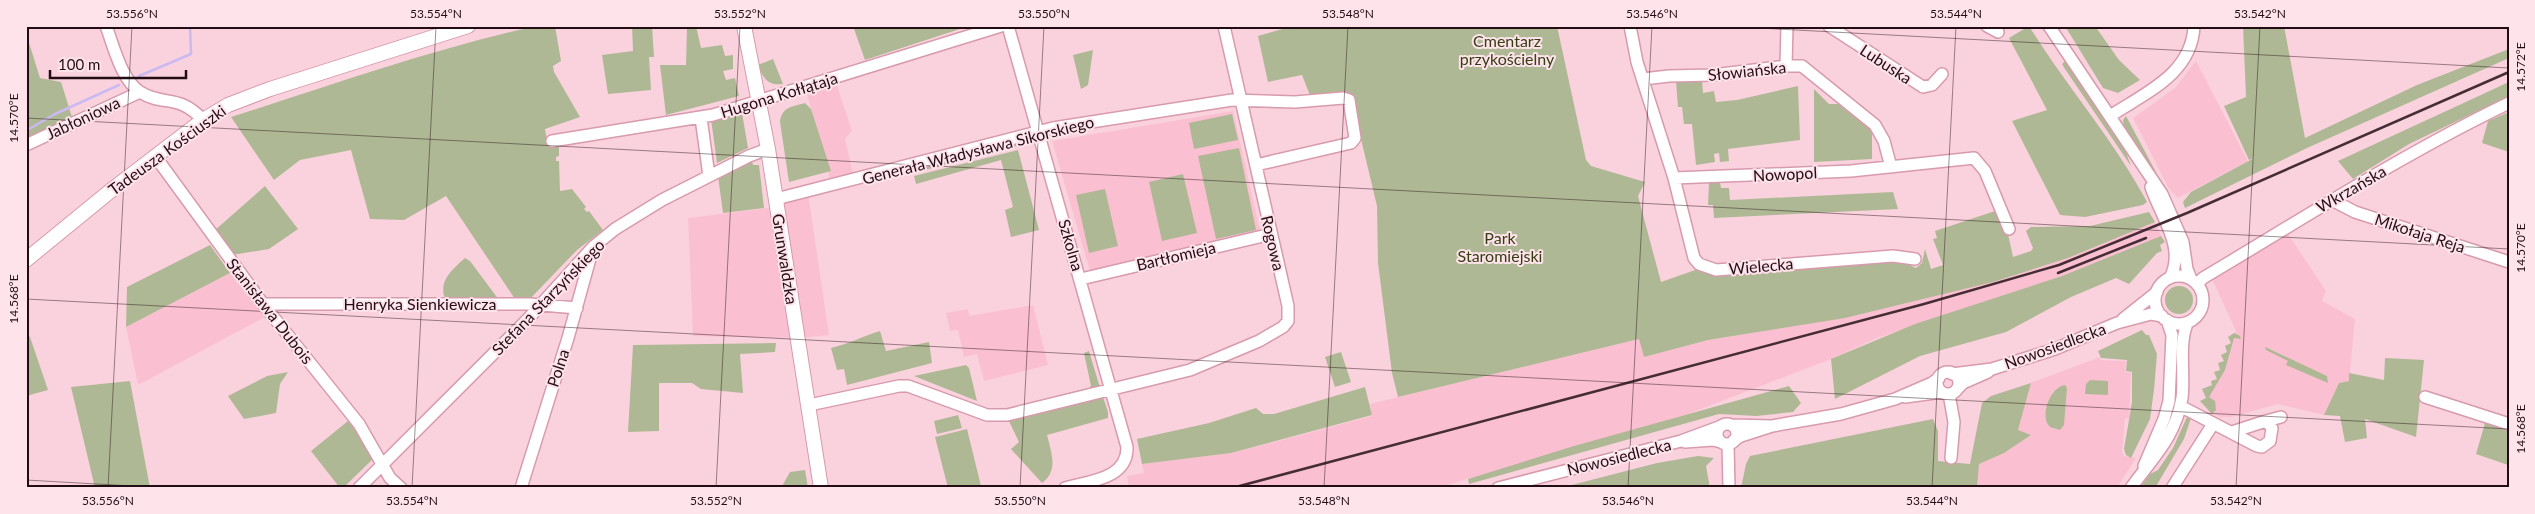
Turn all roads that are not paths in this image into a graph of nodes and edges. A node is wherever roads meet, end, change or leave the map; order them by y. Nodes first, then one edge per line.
1 (106, 26) edge
2 (468, 26) edge
3 (1001, 26) edge
4 (1008, 26) edge
5 (1224, 26) edge
6 (1630, 26) edge
7 (1787, 26) edge
8 (1829, 26) edge
9 (1987, 26) edge
10 (2049, 26) edge
11 (2194, 26) edge
12 (745, 28) edge
13 (1998, 32) dead end
14 (1786, 66) junction
15 (1942, 74) dead end
16 (1643, 79) junction
17 (140, 92) junction
18 (1241, 100) junction
19 (759, 101) junction
20 (2509, 103) edge
21 (2110, 116) junction
22 (701, 118) junction
23 (203, 120) junction
24 (1039, 132) junction
25 (552, 141) dead end
26 (26, 145) edge
27 (768, 149) junction
28 (155, 156) junction
29 (1256, 165) junction
30 (1891, 167) junction
31 (2145, 169) junction
32 (709, 176) junction
33 (1674, 178) junction
34 (776, 199) junction
35 (2332, 200) junction
36 (2009, 229) dead end
37 (1271, 234) junction
38 (593, 247) junction
39 (1915, 259) dead end
40 (26, 260) edge
41 (2509, 262) edge
42 (2170, 278) junction
43 (1081, 279) junction
44 (2194, 281) junction
45 (2157, 292) junction
46 (263, 304) junction
47 (541, 305) junction
48 (577, 308) junction
49 (2164, 318) junction
50 (2188, 322) junction
51 (2117, 323) junction
52 (1992, 370) junction
53 (1952, 374) junction
54 (1939, 378) junction
55 (1112, 390) junction
56 (1950, 392) junction
57 (1903, 397) junction
58 (2425, 397) dead end
59 (808, 405) junction
60 (2180, 406) junction
61 (2281, 417) dead end
62 (2266, 421) junction
63 (2213, 424) junction
64 (2509, 424) edge
65 (1732, 425) junction
66 (1772, 426) junction
67 (1719, 427) junction
68 (2232, 432) junction
69 (1681, 441) junction
70 (1728, 442) junction
71 (1952, 458) dead end
72 (383, 466) junction
73 (2140, 474) junction
74 (359, 488) edge
75 (400, 488) edge
76 (521, 488) edge
77 (821, 488) edge
78 (1065, 488) edge
79 (1498, 488) edge
80 (1729, 488) edge
81 (2131, 488) edge
82 (2172, 488) edge

1 - 17 street
2 - 23 main road, Tadeusza Kościuszki
3 - 19 street, Hugona Kołłątaja
4 - 24 street, Szkolna
5 - 18 street, Rogowa
6 - 16 street
7 - 14 street
8 - 15 street, Lubuska
9 - 13 street
10 - 21 street
11 - 21 street
12 - 19 main road, Grunwaldzka
14 - 16 street, Słowiańska
14 - 30 street, Słowiańska
16 - 33 street
17 - 23 street
17 - 26 street, Jabłoniowa
18 - 24 street, Generała Władysława Sikorskiego
18 - 29 street, Rogowa
18 - 29 street, Generała Władysława Sikorskiego
19 - 22 street, Hugona Kołłątaja
19 - 27 main road, Grunwaldzka
20 - 35 street, Wkrzańska
21 - 31 street
22 - 25 street, Hugona Kołłątaja
22 - 32 street
23 - 28 main road, Tadeusza Kościuszki
24 - 34 street, Generała Władysława Sikorskiego
24 - 43 street, Szkolna
27 - 32 street, Stefana Starzyńskiego
27 - 34 main road, Grunwaldzka
28 - 40 main road, Tadeusza Kościuszki
28 - 46 street, Stanisława Dubois
29 - 37 street, Rogowa
30 - 33 street, Nowopol
30 - 36 street, Nowopol
31 - 42 street
31 - 44 street
32 - 38 street, Stefana Starzyńskiego
33 - 39 street, Wielecka
34 - 59 main road, Grunwaldzka
35 - 41 street, Mikołaja Reja
35 - 44 street, Wkrzańska
37 - 43 street, Bartłomieja
37 - 55 street, Rogowa
38 - 47 street, Stefana Starzyńskiego
38 - 48 street, Polna
42 - 44 street
42 - 45 street
43 - 55 street, Szkolna
44 - 50 street
45 - 49 street
45 - 51 street, Nowosiedlecka
46 - 47 street, Henryka Sienkiewicza
46 - 72 street, Stanisława Dubois
47 - 48 street, Henryka Sienkiewicza
47 - 72 street, Stefana Starzyńskiego
48 - 76 street, Polna
49 - 50 street
49 - 51 street, Nowosiedlecka
49 - 73 street
50 - 60 street
51 - 52 street, Nowosiedlecka
52 - 53 street, Nowosiedlecka
52 - 56 street, Nowosiedlecka
53 - 54 street, Nowosiedlecka
53 - 56 street
54 - 56 street
54 - 57 street, Nowosiedlecka
55 - 59 street
55 - 78 street, Szkolna
56 - 57 street, Nowosiedlecka
56 - 71 street
57 - 66 street, Nowosiedlecka
58 - 64 street
59 - 77 main road, Grunwaldzka
60 - 63 street
60 - 73 street
61 - 62 street
62 - 68 street
62 - 68 street
63 - 68 street
63 - 82 street
65 - 66 street, Nowosiedlecka
65 - 67 street, Nowosiedlecka
65 - 70 street
66 - 70 street, Nowosiedlecka
67 - 69 street, Nowosiedlecka
67 - 70 street
69 - 70 street, Nowosiedlecka
69 - 79 street, Nowosiedlecka
70 - 80 street
72 - 74 street, Stefana Starzyńskiego
72 - 75 street, Stanisława Dubois
73 - 81 street

